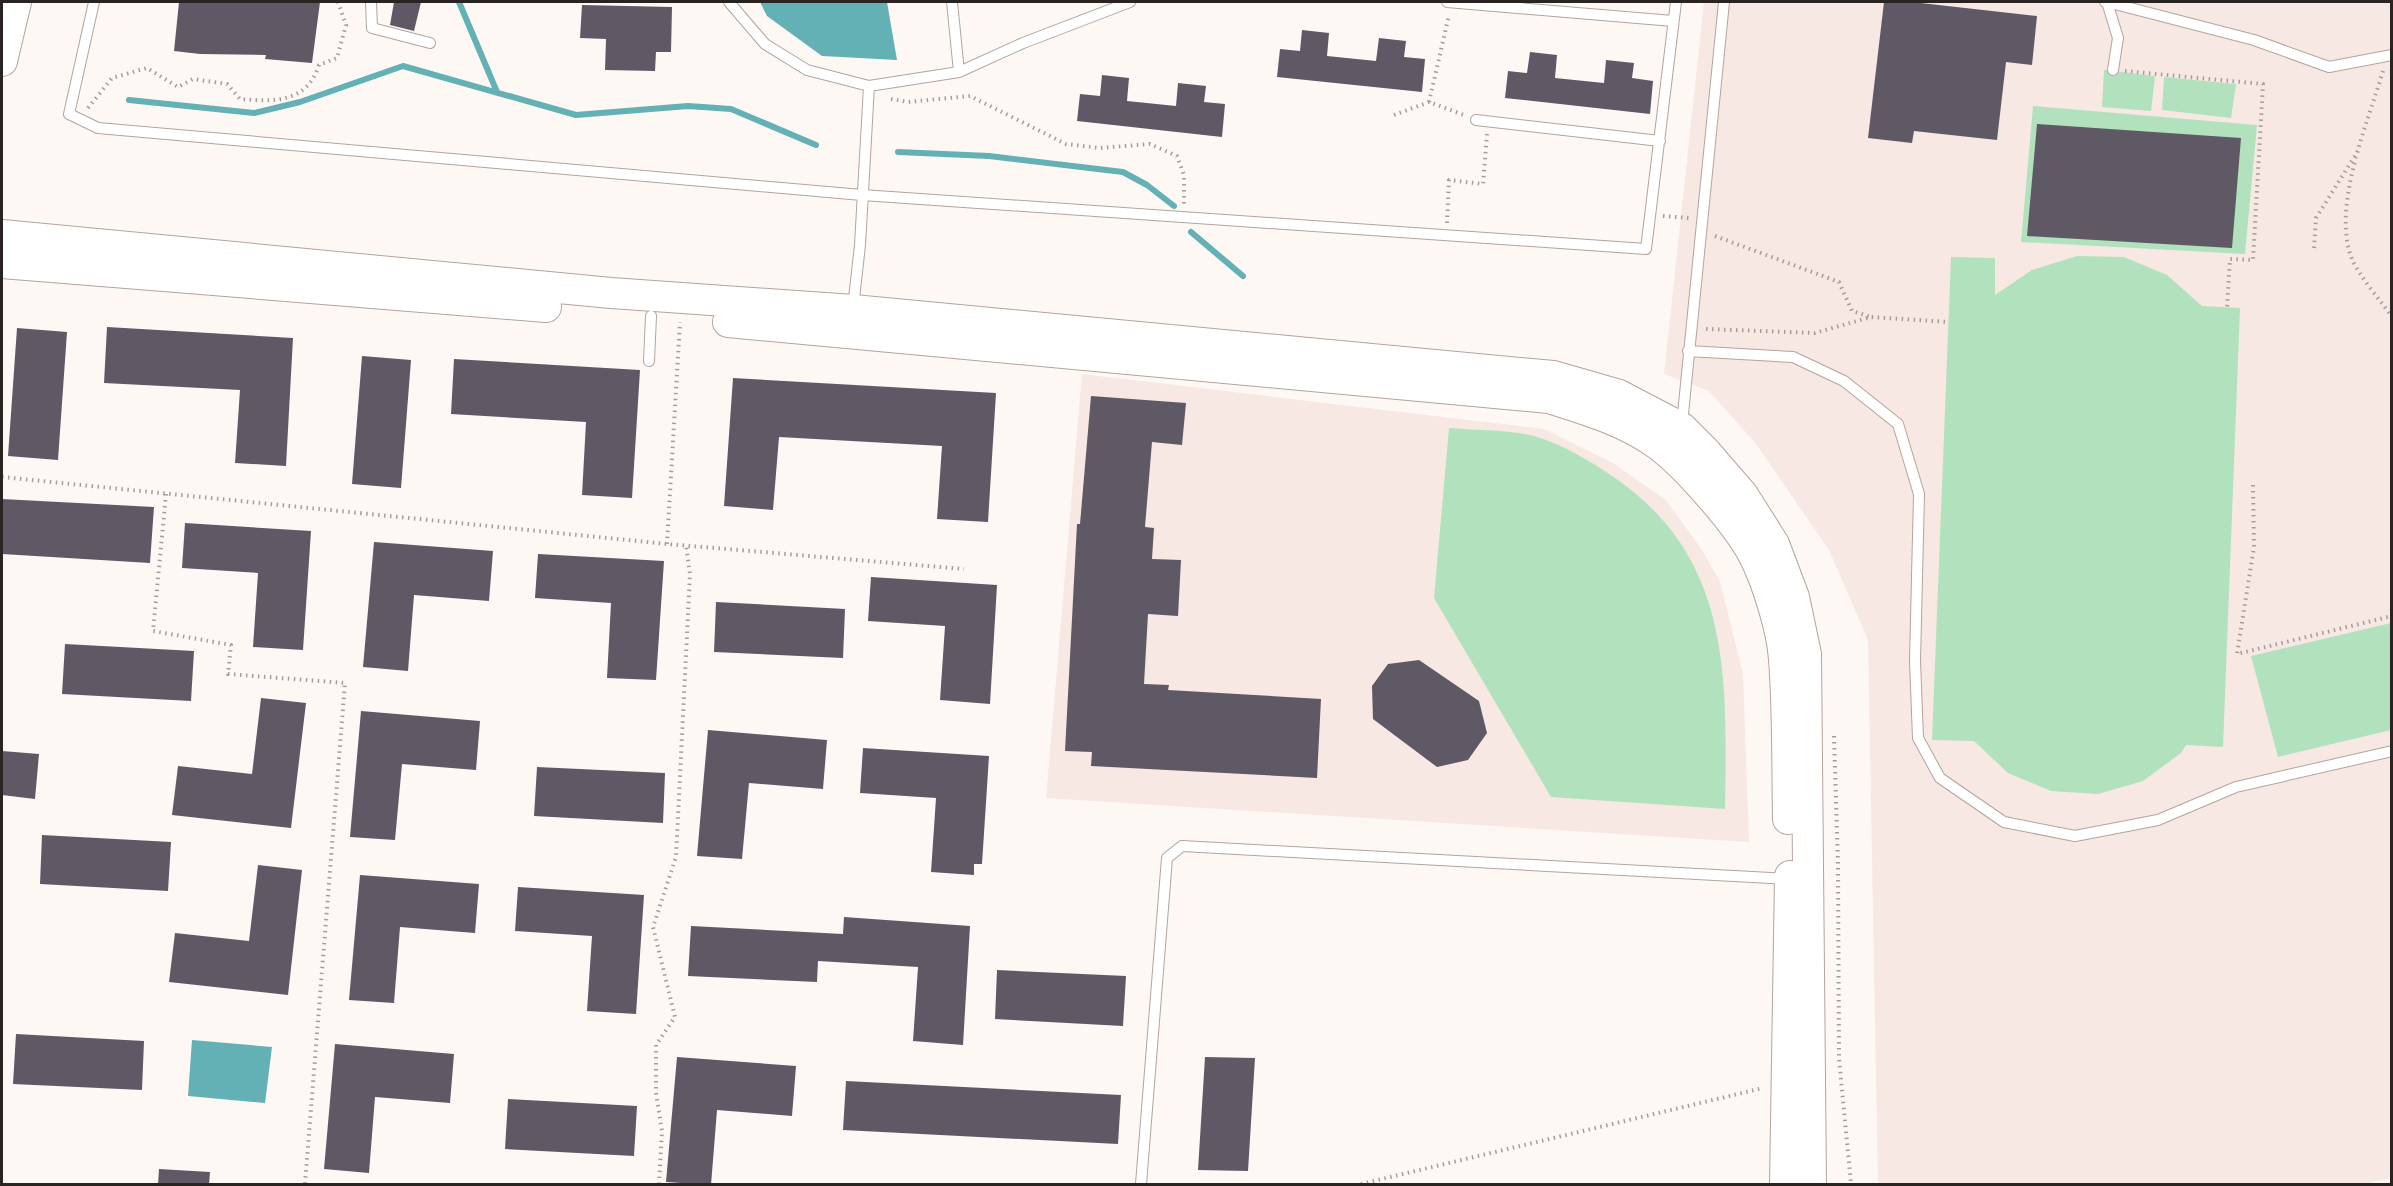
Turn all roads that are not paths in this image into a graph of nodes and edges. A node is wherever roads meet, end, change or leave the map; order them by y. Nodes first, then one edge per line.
1 (16, 2) edge
2 (94, 2) edge
3 (371, 2) edge
4 (729, 2) edge
5 (952, 2) edge
6 (1130, 2) edge
7 (1447, 2) edge
8 (1453, 2) edge
9 (1676, 2) edge
10 (1724, 2) edge
11 (2106, 2) edge
12 (1674, 21) junction
13 (430, 43) dead end
14 (2390, 56) edge
15 (2, 61) edge
16 (2113, 70) road end
17 (959, 72) junction
18 (872, 85) junction
19 (1482, 120) road end
20 (1660, 141) junction
21 (862, 195) junction
22 (2, 235) edge
23 (2, 263) edge
24 (665, 317) junction
25 (852, 321) junction
26 (1688, 351) junction
27 (649, 361) dead end
28 (1682, 428) junction
29 (2391, 751) edge
30 (1800, 880) junction
31 (1141, 1185) edge
32 (1785, 1185) edge
33 (1811, 1185) edge

1 - 15 street
2 - 21 lane
3 - 13 lane
4 - 18 lane
5 - 17 lane
6 - 17 lane
7 - 8 lane
8 - 12 lane
9 - 12 lane
10 - 26 lane
11 - 14 lane
11 - 16 lane
12 - 20 lane
17 - 18 lane
18 - 21 lane
19 - 20 lane
20 - 21 lane
21 - 25 lane
22 - 25 street
23 - 24 street
24 - 25 street
24 - 27 lane
25 - 28 street
25 - 30 street
26 - 28 lane
26 - 29 lane
28 - 30 street
30 - 31 lane
30 - 32 street
30 - 33 street

